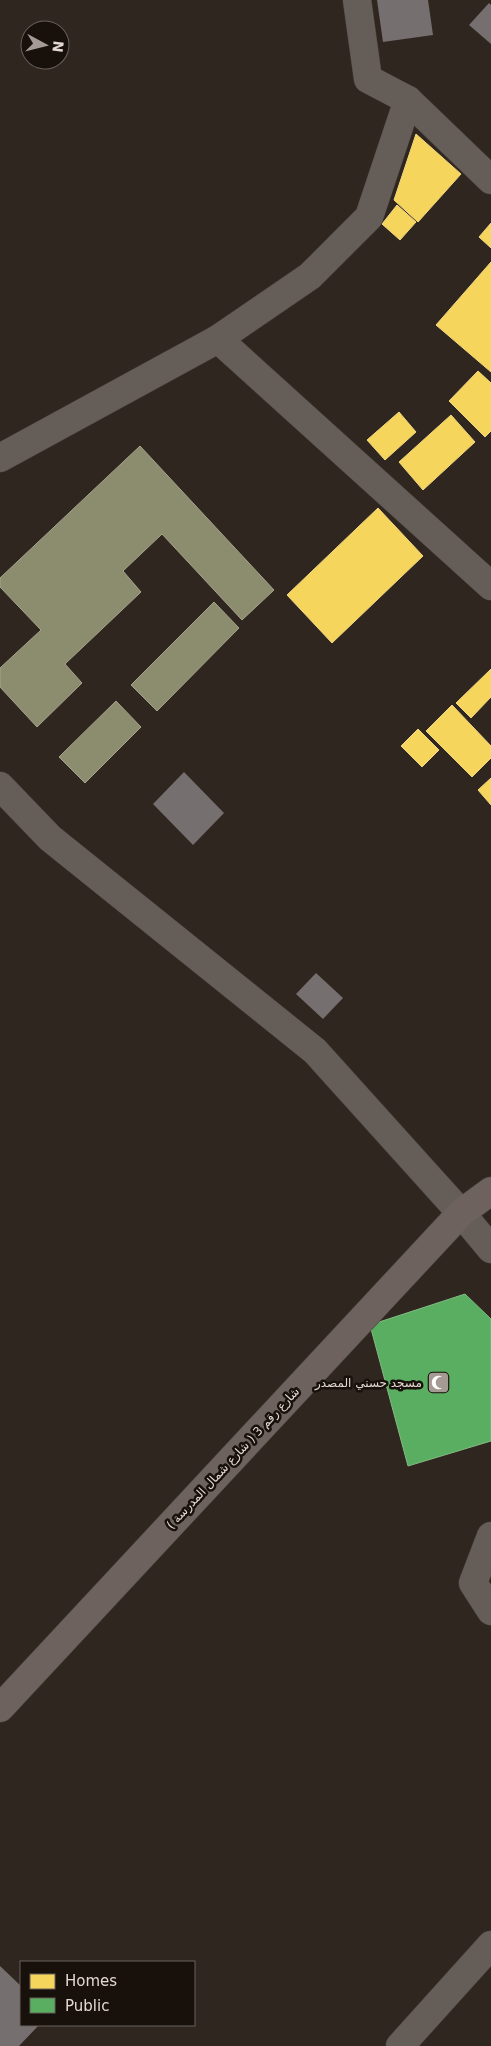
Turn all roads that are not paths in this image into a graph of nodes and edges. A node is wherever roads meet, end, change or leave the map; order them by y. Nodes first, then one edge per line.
1 (357, 0) edge
2 (408, 100) junction
3 (491, 180) edge
4 (218, 339) junction
5 (0, 458) edge
6 (491, 586) edge
7 (0, 786) edge
8 (491, 1191) edge
9 (462, 1213) junction
10 (491, 1249) edge
11 (491, 1536) edge
12 (491, 1611) edge
13 (0, 1708) edge
14 (491, 1945) edge
15 (400, 2046) edge

1 - 2 street
2 - 3 street
2 - 4 street
4 - 5 street
4 - 6 street
7 - 9 street
8 - 9 street, شارع رقم 3 ( شارع شمال المدرسة )
9 - 10 street
9 - 13 street, شارع رقم 3 ( شارع شمال المدرسة )
11 - 12 street
14 - 15 street

